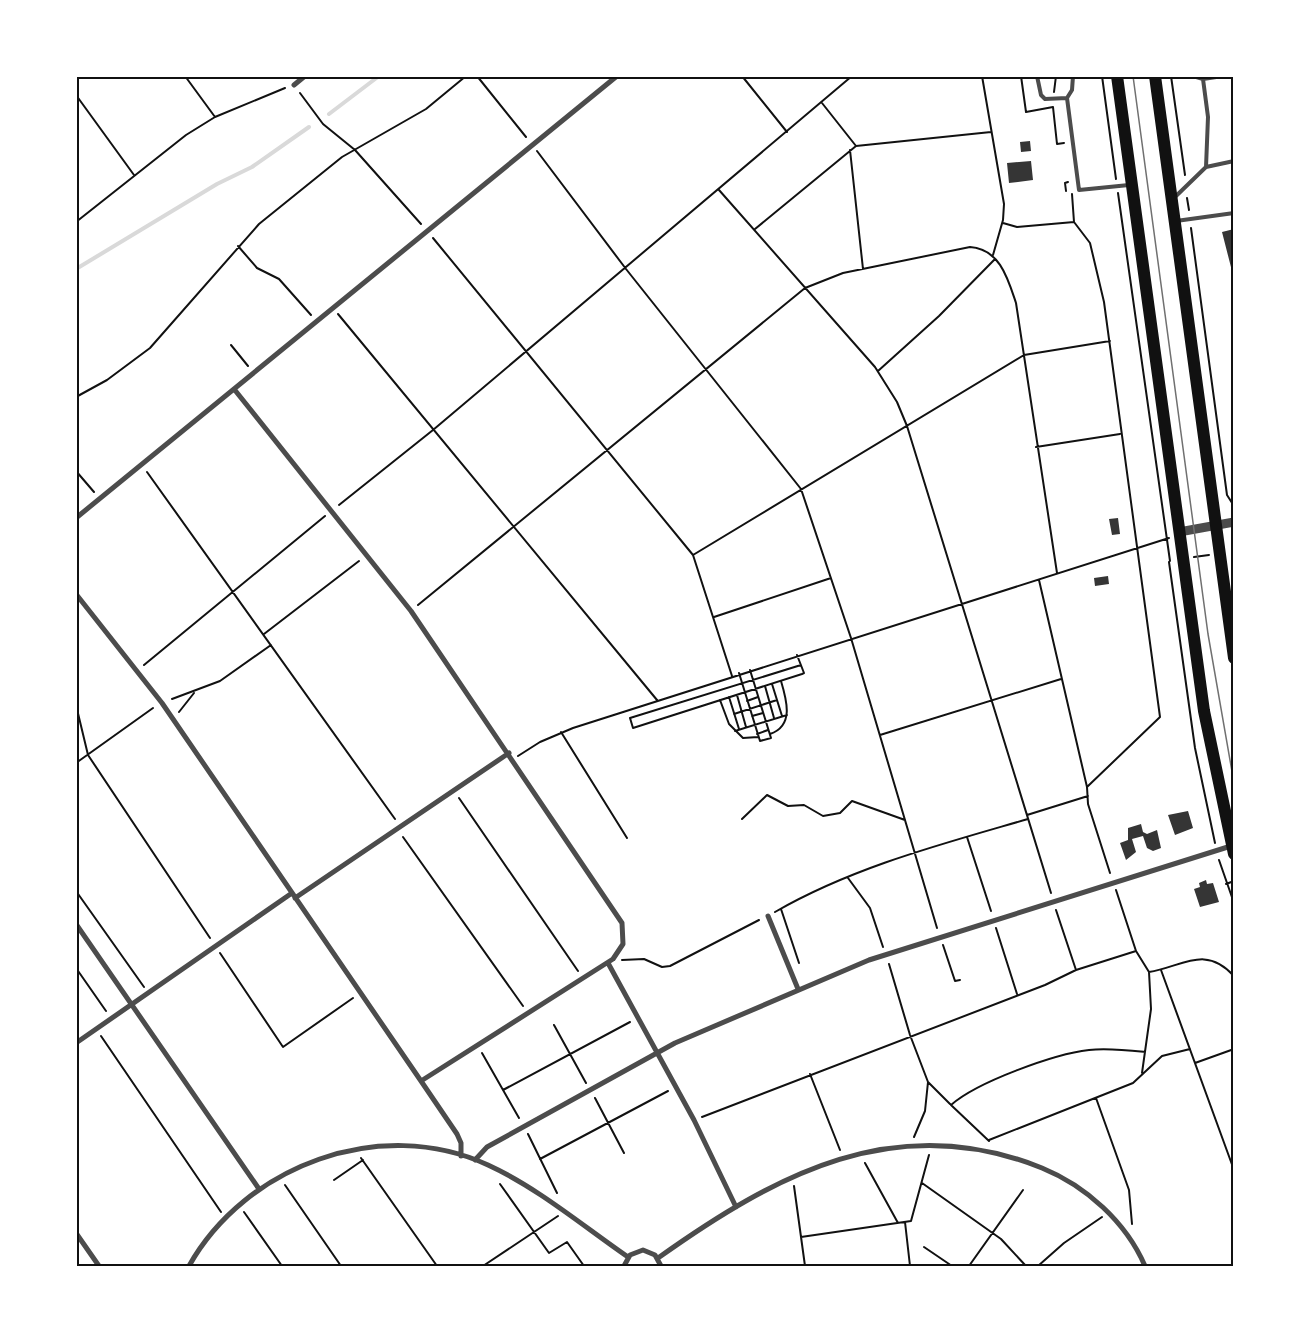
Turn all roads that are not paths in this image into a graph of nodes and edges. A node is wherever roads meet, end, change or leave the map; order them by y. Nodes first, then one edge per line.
1 (305, 76) edge
2 (617, 76) edge
3 (1037, 76) edge
4 (1073, 76) edge
5 (1117, 76) edge
6 (1155, 76) edge
7 (1193, 76) edge
8 (1223, 76) edge
9 (1203, 79) junction
10 (294, 85) road end
11 (1067, 98) junction
12 (1233, 161) edge
13 (1206, 167) junction
14 (1131, 185) junction
15 (1172, 200) junction
16 (1233, 213) edge
17 (1175, 221) junction
18 (234, 389) junction
19 (76, 518) edge
20 (1233, 522) edge
21 (1216, 526) junction
22 (1179, 532) junction
23 (76, 594) edge
24 (1233, 658) edge
25 (509, 753) junction
26 (1232, 850) edge
27 (294, 896) junction
28 (768, 916) road end
29 (76, 924) edge
30 (610, 962) junction
31 (798, 989) junction
32 (132, 1005) junction
33 (76, 1043) edge
34 (658, 1053) junction
35 (421, 1081) junction
36 (461, 1156) junction
37 (475, 1160) junction
38 (259, 1189) junction
39 (736, 1207) junction
40 (76, 1233) edge
41 (628, 1257) junction
42 (658, 1258) junction
43 (99, 1266) edge
44 (189, 1266) edge
45 (624, 1266) edge
46 (661, 1266) edge
47 (1144, 1266) edge

1 - 10 street
2 - 18 street
3 - 11 lane
4 - 11 lane
5 - 14 main road
6 - 15 main road
7 - 9 lane
8 - 9 lane
9 - 13 lane
11 - 14 lane
12 - 13 lane
13 - 15 lane
14 - 22 main road
15 - 17 main road
16 - 17 lane
17 - 21 main road
18 - 19 street
18 - 25 street
20 - 21 street
21 - 22 street
21 - 24 main road
22 - 26 main road
23 - 27 street
25 - 27 street
25 - 30 street
26 - 31 street
27 - 32 street
27 - 35 street
28 - 31 street
29 - 32 street
30 - 34 street
30 - 35 street
31 - 34 street
32 - 33 street
32 - 38 street
34 - 37 street
34 - 39 street
35 - 36 street
36 - 37 street
36 - 38 street
37 - 41 street
38 - 44 street
39 - 42 street
39 - 47 street
40 - 43 street
41 - 42 street
41 - 45 street
42 - 46 street

